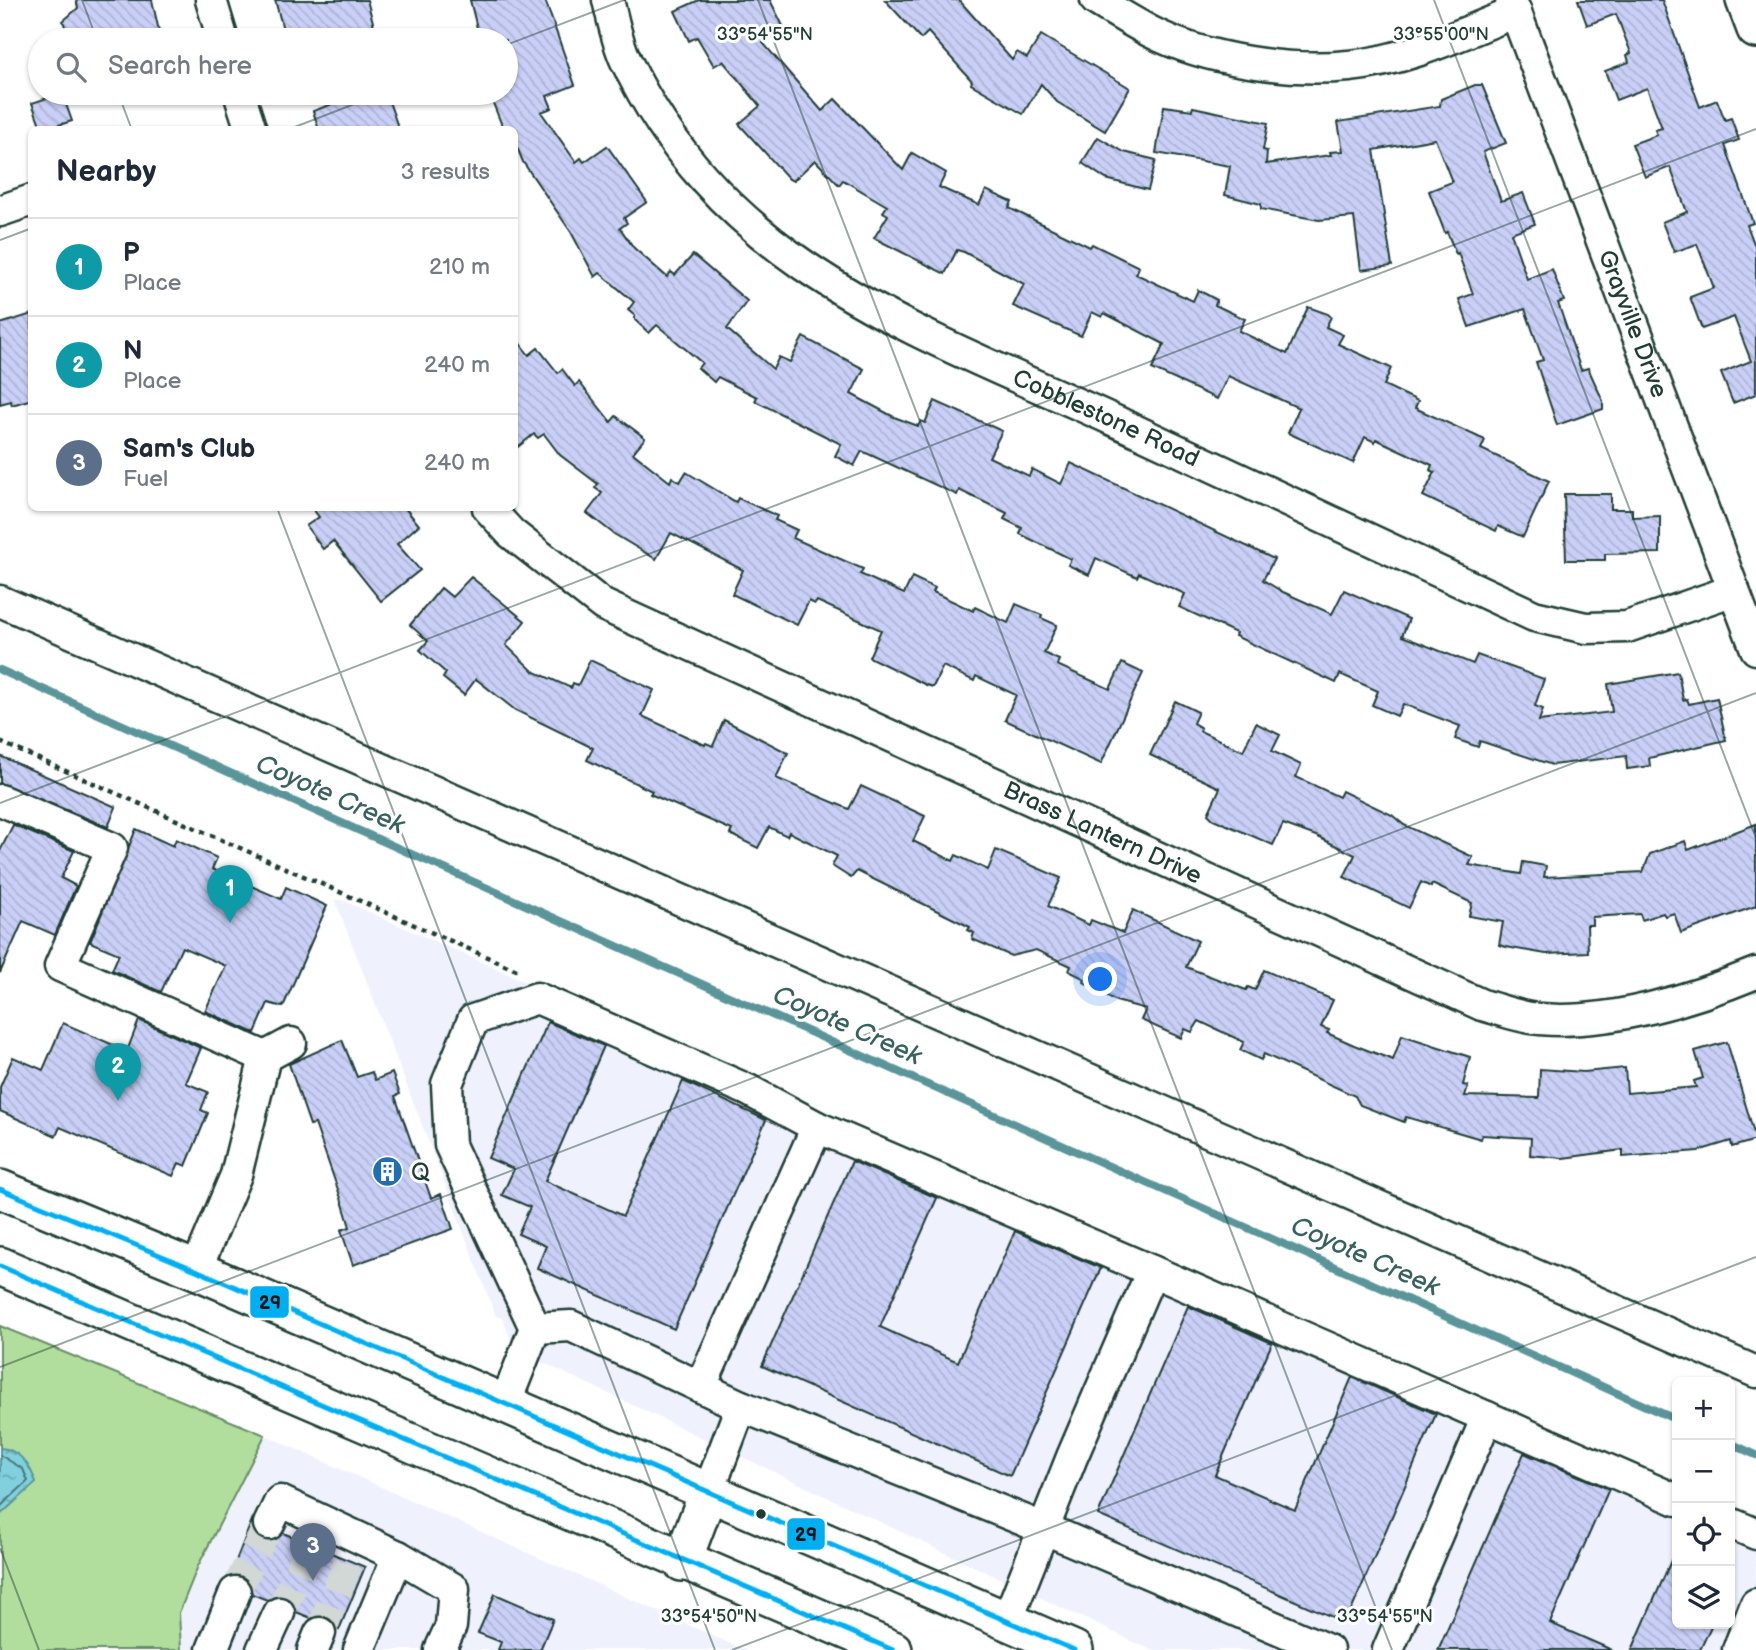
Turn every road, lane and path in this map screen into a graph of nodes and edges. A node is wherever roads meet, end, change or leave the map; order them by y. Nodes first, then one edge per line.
1 (211, 0) edge
2 (608, 0) edge
3 (1096, 0) edge
4 (1745, 0) edge
5 (1513, 6) edge
6 (219, 28) edge
7 (1756, 29) edge
8 (240, 105) edge
9 (242, 126) edge
10 (28, 201) edge
11 (0, 211) edge
12 (491, 511) edge
13 (1734, 590) junction
14 (0, 601) edge
15 (1756, 649) edge
16 (0, 800) edge
17 (1755, 976) edge
18 (817, 1128) junction
19 (0, 1189) edge
20 (0, 1266) edge
21 (197, 1270) junction
22 (1152, 1271) junction
23 (535, 1328) junction
24 (1756, 1372) edge
25 (701, 1386) junction
26 (505, 1404) junction
27 (741, 1406) junction
28 (1487, 1417) junction
29 (708, 1493) junction
30 (1672, 1498) edge
31 (269, 1524) tunnel mouth
32 (1735, 1525) edge
33 (1043, 1528) junction
34 (1756, 1534) edge
35 (398, 1556) junction
36 (682, 1562) junction
37 (235, 1592) tunnel mouth
38 (1756, 1604) edge
39 (279, 1613) tunnel mouth
40 (1007, 1621) junction
41 (212, 1650) edge
42 (262, 1650) edge
43 (359, 1650) edge
44 (440, 1650) edge
45 (893, 1650) edge
46 (1074, 1650) edge
47 (1328, 1650) edge
48 (1388, 1650) edge
49 (1738, 1650) edge

1 - 6 street
2 - 13 street, Cobblestone Road
3 - 5 street
4 - 7 main road
5 - 13 street, Grayville Drive
8 - 9 street
10 - 11 street
12 - 17 street, Brass Lantern Drive
13 - 15 street, Grayville Drive
14 - 24 street
16 - 21 street
18 - 22 street
18 - 23 street
18 - 25 street
19 - 21 main road
20 - 36 main road
21 - 26 main road
22 - 28 street
22 - 33 street
23 - 25 street
23 - 26 street
25 - 27 street
26 - 29 main road
27 - 29 street
27 - 33 street
28 - 30 street
28 - 48 street
29 - 36 main road
29 - 40 main road
31 - 35 street
32 - 34 street
33 - 40 street
33 - 47 street
35 - 43 street
35 - 44 street
36 - 45 main road
37 - 41 street
38 - 49 street
39 - 42 street
40 - 46 main road

